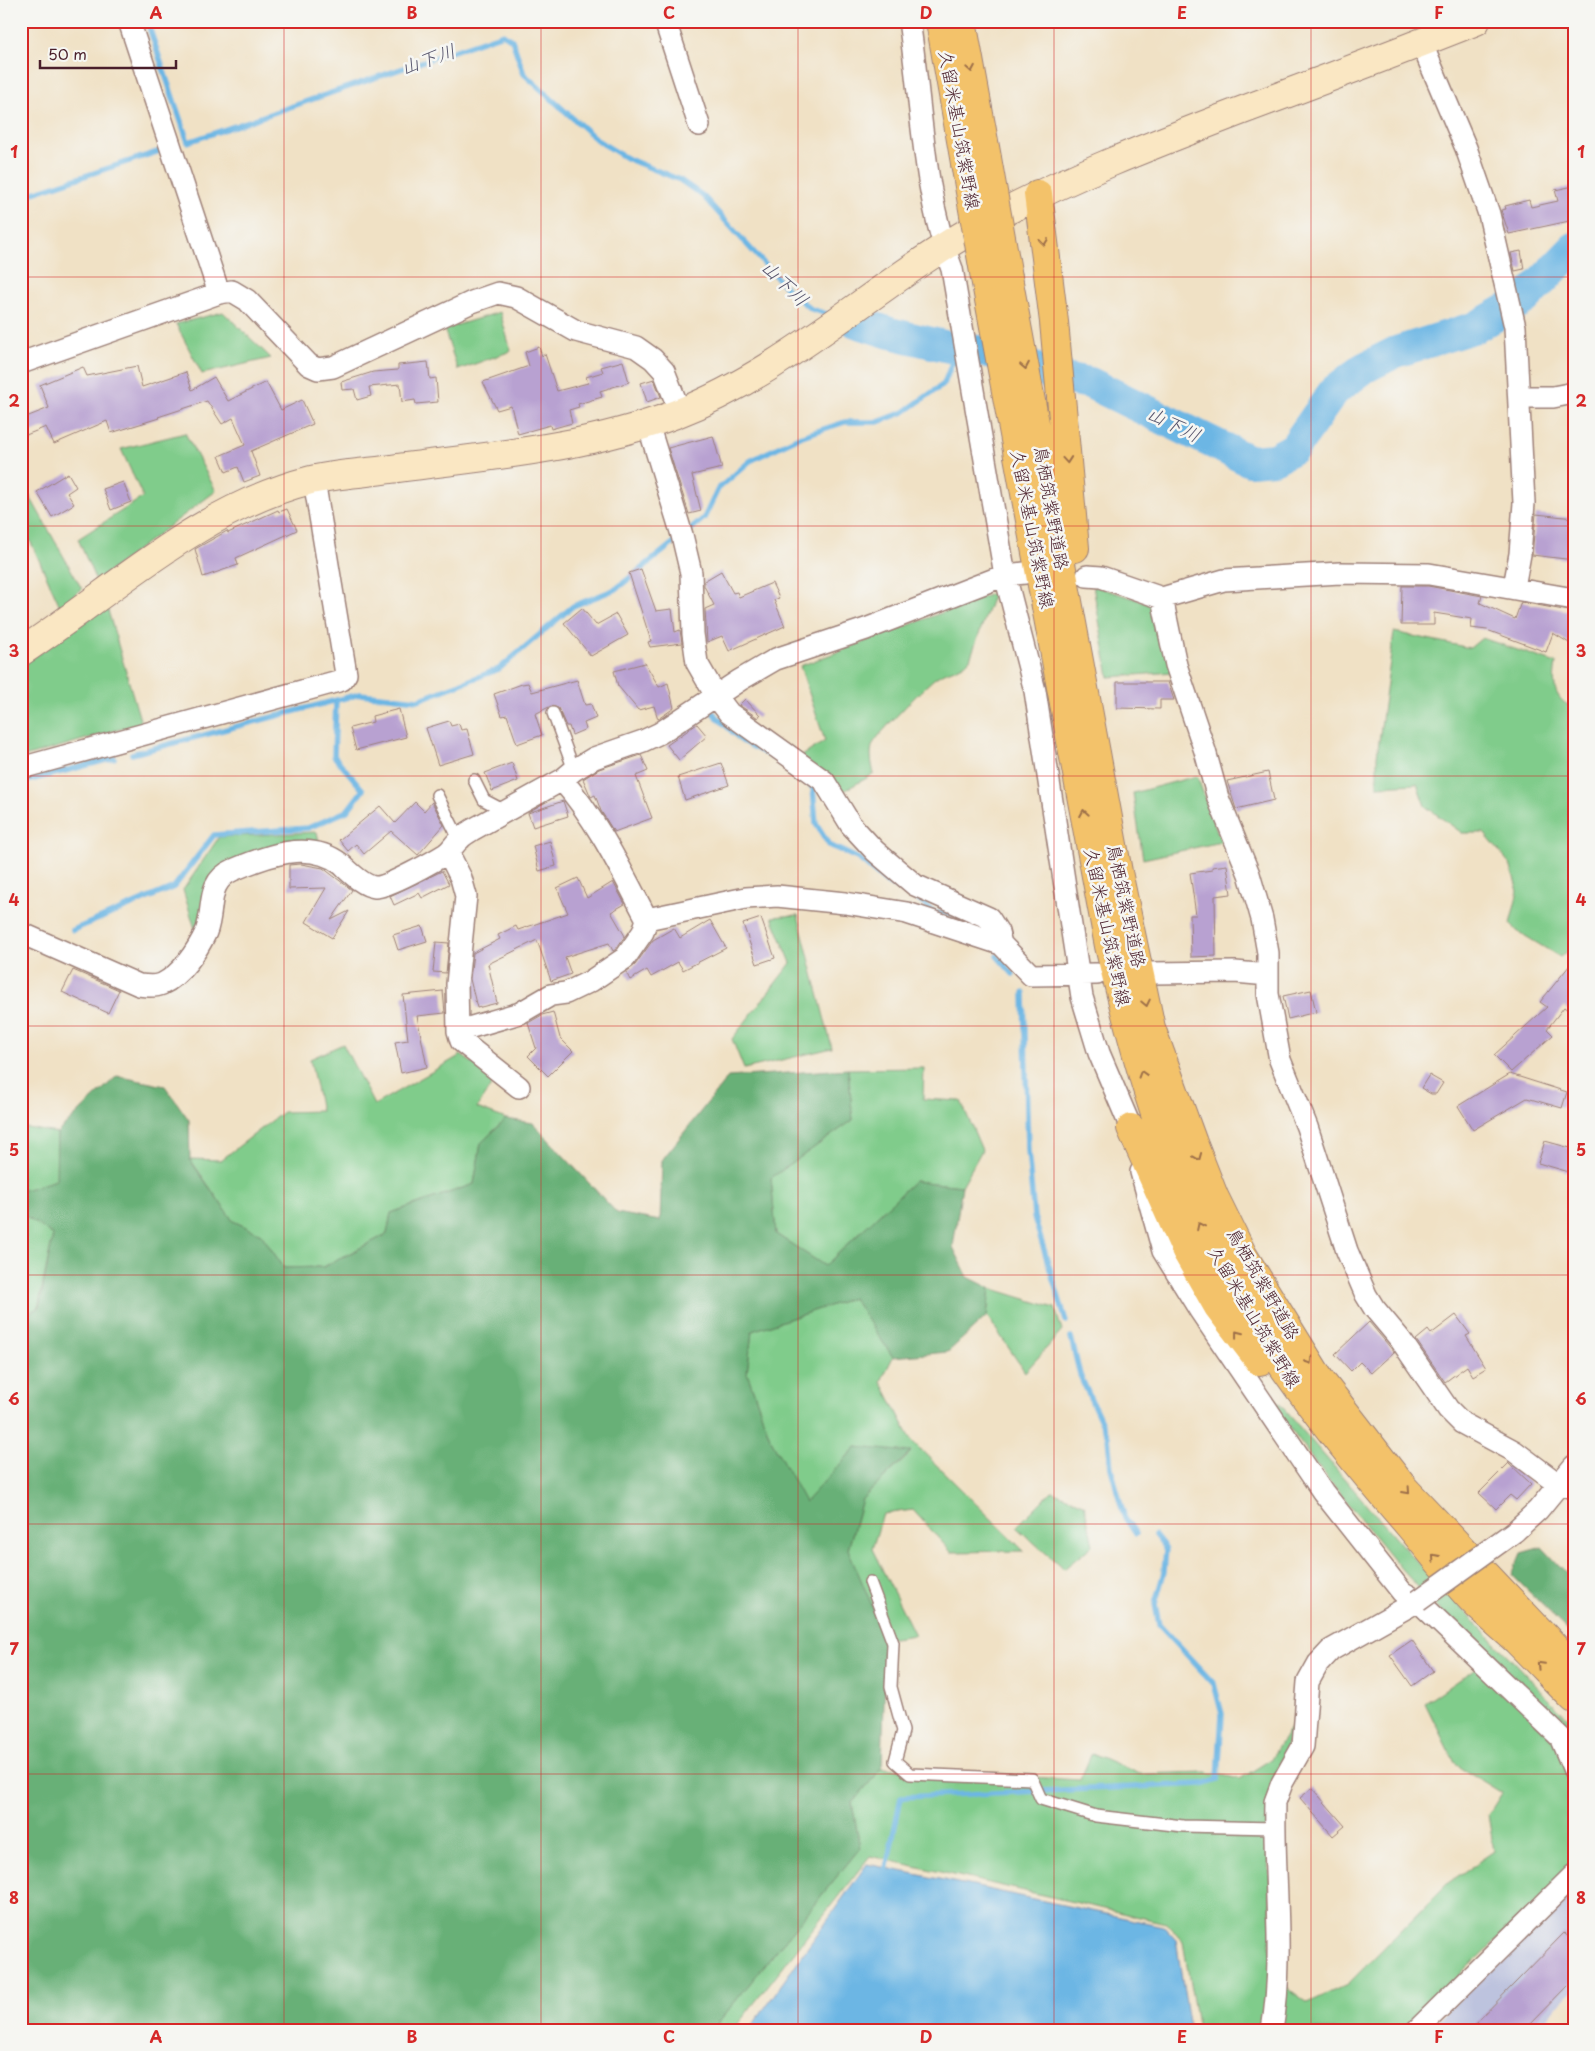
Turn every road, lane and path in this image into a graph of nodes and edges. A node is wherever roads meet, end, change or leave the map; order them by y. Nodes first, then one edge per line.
1 (129, 21) edge
2 (665, 21) edge
3 (909, 21) edge
4 (940, 21) edge
5 (962, 21) edge
6 (1476, 21) edge
7 (1424, 34) edge
8 (699, 125) dead end
9 (976, 160) junction
10 (1038, 194) junction
11 (944, 246) junction
12 (219, 293) junction
13 (21, 363) edge
14 (1574, 393) edge
15 (1519, 397) junction
16 (680, 412) junction
17 (1024, 423) junction
18 (648, 424) junction
19 (314, 480) junction
20 (1015, 574) junction
21 (1087, 576) dead end
22 (1514, 587) junction
23 (1162, 598) junction
24 (1574, 599) edge
25 (21, 652) edge
26 (716, 696) junction
27 (553, 713) dead end
28 (1098, 764) junction
29 (21, 768) edge
30 (568, 775) junction
31 (474, 780) dead end
32 (437, 795) dead end
33 (505, 811) junction
34 (454, 845) junction
35 (647, 920) junction
36 (21, 933) edge
37 (1001, 944) junction
38 (1151, 973) dead end
39 (1088, 974) junction
40 (1268, 975) junction
41 (458, 1031) junction
42 (519, 1087) dead end
43 (1131, 1128) junction
44 (1331, 1434) junction
45 (1574, 1466) edge
46 (1566, 1486) edge
47 (870, 1582) dead end
48 (1418, 1601) junction
49 (1574, 1667) edge
50 (1574, 1699) edge
51 (1574, 1770) edge
52 (1274, 1828) junction
53 (1574, 1875) edge
54 (1272, 2030) edge
55 (1418, 2030) edge

1 - 12 street
2 - 8 street
3 - 11 street
4 - 9 main road, 久留米基山筑紫野線
5 -> 9 main road
6 - 7 street
7 - 10 street
7 - 15 street
9 - 17 main road, 久留米基山筑紫野線, bridge
10 - 11 street
10 -> 28 main road
11 - 16 street
11 - 20 street
12 - 13 street
12 - 16 street
14 - 15 street
15 - 22 street
16 - 18 street
17 - 28 main road, 鳥栖筑紫野道路
44 -> 17 main road, 久留米基山筑紫野線
18 - 19 street
18 - 26 street
19 - 25 street
19 - 29 street
20 - 26 street
20 - 39 street
21 - 23 street
22 - 23 street
22 - 24 street
23 - 40 street
26 - 30 street
26 - 37 street
27 - 30 lane
28 -> 49 main road, 鳥栖筑紫野道路
30 - 33 street
30 - 35 street
31 - 33 lane
32 - 34 lane
33 - 34 street
34 - 36 street
34 - 41 street
35 - 37 street
35 - 41 street
37 - 39 street
38 - 40 street
39 - 43 street
40 - 46 street
41 - 42 street
44 -> 43 main road
43 - 48 street
50 -> 44 main road, 久留米基山筑紫野線
45 - 46 street
46 - 48 street, bridge
47 - 52 lane
48 - 51 street
48 - 52 street
52 - 54 street
53 - 55 street

